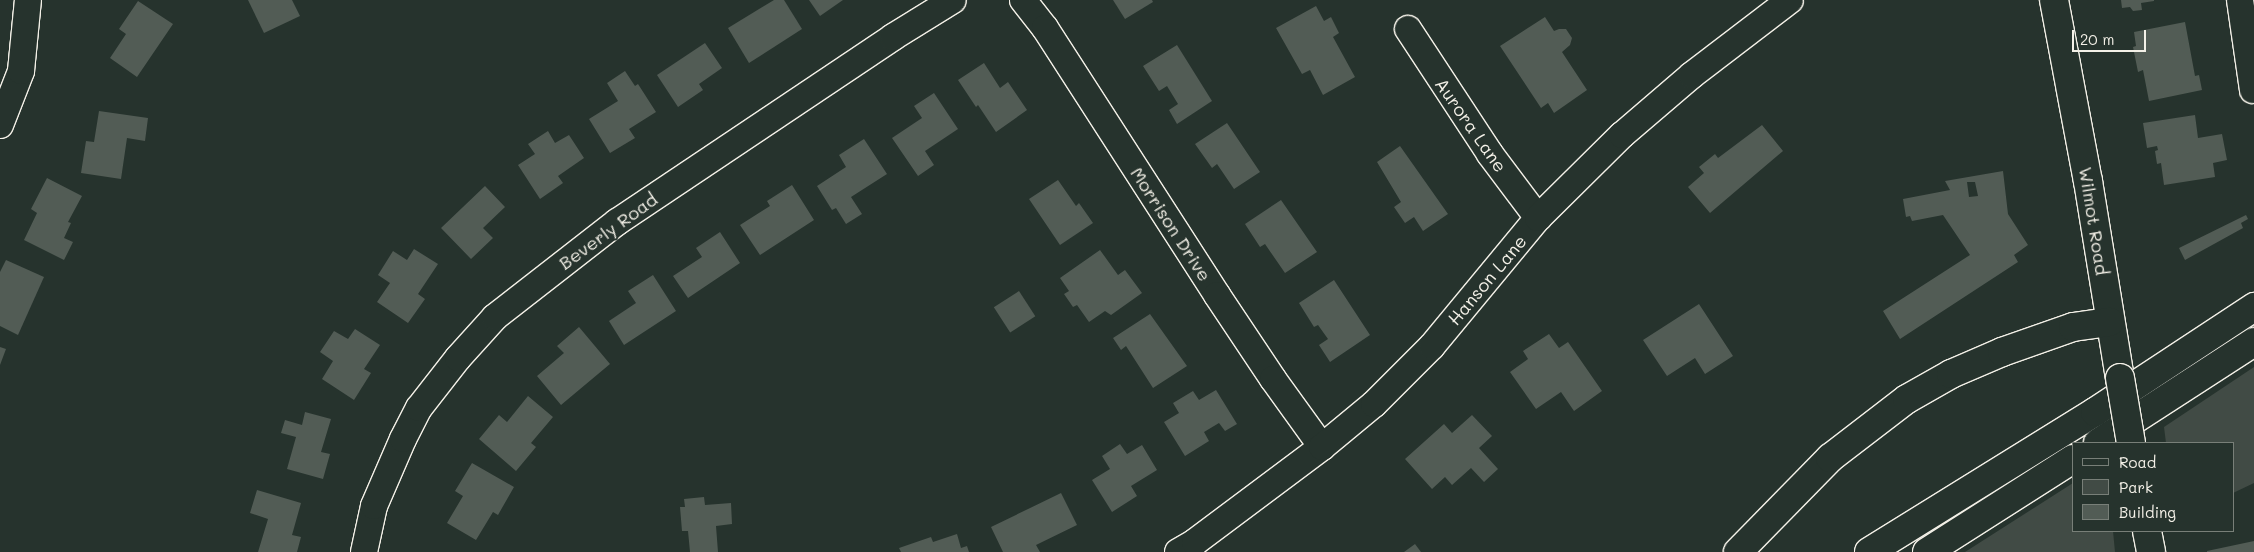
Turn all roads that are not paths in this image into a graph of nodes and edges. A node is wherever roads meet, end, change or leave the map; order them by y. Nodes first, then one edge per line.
1 (28, 0) edge
2 (953, 0) edge
3 (1024, 0) edge
4 (1790, 0) edge
5 (2054, 0) edge
6 (2240, 0) edge
7 (1408, 29) dead end
8 (2253, 90) edge
9 (0, 125) edge
10 (1538, 218) junction
11 (2254, 307) edge
12 (2110, 322) junction
13 (2254, 342) edge
14 (2100, 442) edge
15 (2131, 442) edge
16 (1322, 447) junction
17 (2072, 461) edge
18 (2147, 532) edge
19 (364, 552) edge
20 (1178, 552) edge
21 (1738, 552) edge
22 (1869, 552) edge
23 (1927, 552) edge
24 (2150, 552) edge

1 - 9 street
2 - 19 street, Beverly Road
3 - 16 street, Morrison Drive
4 - 10 street, Hanson Lane
5 - 12 main road, Wilmot Road
6 - 8 street
7 - 10 street, Aurora Lane
10 - 16 street, Hanson Lane
11 - 22 main road
12 - 15 main road, Wilmot Road, bridge
12 - 21 main road
13 - 14 main road
16 - 20 street, Hanson Lane
17 - 23 main road
18 - 24 main road

